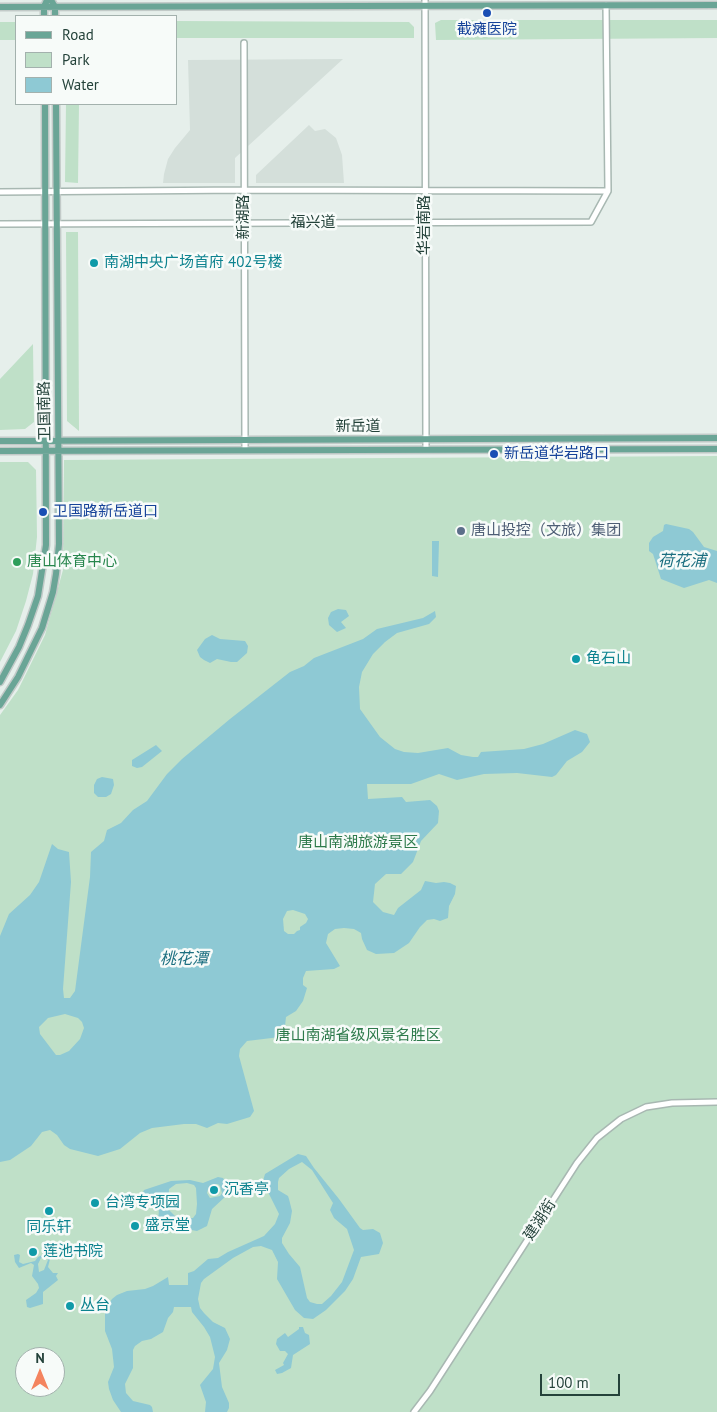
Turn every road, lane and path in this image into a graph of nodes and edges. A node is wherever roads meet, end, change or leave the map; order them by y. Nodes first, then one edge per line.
1 (47, 0) edge
2 (51, 0) edge
3 (244, 3) edge
4 (424, 3) edge
5 (699, 5) junction
6 (717, 5) edge
7 (606, 6) junction
8 (0, 7) edge
9 (44, 7) junction
10 (55, 7) junction
11 (717, 9) edge
12 (44, 15) edge
13 (55, 15) edge
14 (244, 43) dead end
15 (44, 105) edge
16 (56, 105) edge
17 (244, 190) junction
18 (425, 190) junction
19 (608, 191) junction
20 (0, 192) edge
21 (45, 192) junction
22 (56, 192) junction
23 (426, 222) junction
24 (244, 223) junction
25 (0, 224) edge
26 (45, 224) junction
27 (56, 224) junction
28 (717, 438) edge
29 (426, 439) junction
30 (559, 439) junction
31 (58, 440) junction
32 (245, 440) junction
33 (0, 441) edge
34 (46, 441) junction
35 (558, 449) junction
36 (717, 449) edge
37 (245, 450) junction
38 (426, 450) junction
39 (0, 451) edge
40 (46, 451) junction
41 (58, 452) junction
42 (0, 682) edge
43 (0, 705) edge
44 (717, 1102) edge
45 (414, 1412) edge

1 - 9 main road
2 - 10 main road
3 - 4 main road
3 - 10 main road
4 - 7 main road
4 - 18 street, 华岩南路
5 - 6 main road
5 - 7 main road
5 - 11 main road
7 - 19 street, 福兴道
8 - 9 main road
9 - 10 main road
9 - 12 main road
10 - 13 main road
14 - 17 street, 新湖路
15 - 21 main road, 卫国南路
16 - 22 main road, 卫国南路
17 - 18 street
17 - 22 street
17 - 24 street, 新湖路
18 - 19 street
18 - 23 street, 华岩南路
19 - 23 street, 福兴道
20 - 21 street
21 - 22 street
21 - 26 main road, 卫国南路
22 - 27 main road, 卫国南路
23 - 24 street, 福兴道
23 - 29 street, 华岩南路
24 - 27 street, 福兴道
24 - 32 street, 新湖路
25 - 26 street, 福兴道
26 - 27 street, 福兴道
26 - 34 main road, 卫国南路
27 - 31 main road, 卫国南路
28 - 30 main road, 新岳道
29 - 30 main road, 新岳道
29 - 32 main road, 新岳道
29 - 38 street, 华岩南路
30 - 35 main road
31 - 32 main road, 新岳道
31 - 34 main road, 新岳道
31 - 41 main road, 卫国南路
32 - 37 street, 新湖路
33 - 34 main road, 新岳道
34 - 40 main road, 卫国南路
35 - 36 main road, 新岳道
35 - 38 main road, 新岳道
37 - 38 main road, 新岳道
37 - 41 main road, 新岳道
39 - 40 main road, 新岳道
40 - 41 main road, 新岳道
40 - 42 main road, 卫国南路
41 - 43 main road, 卫国南路
44 - 45 street, 建湖街

